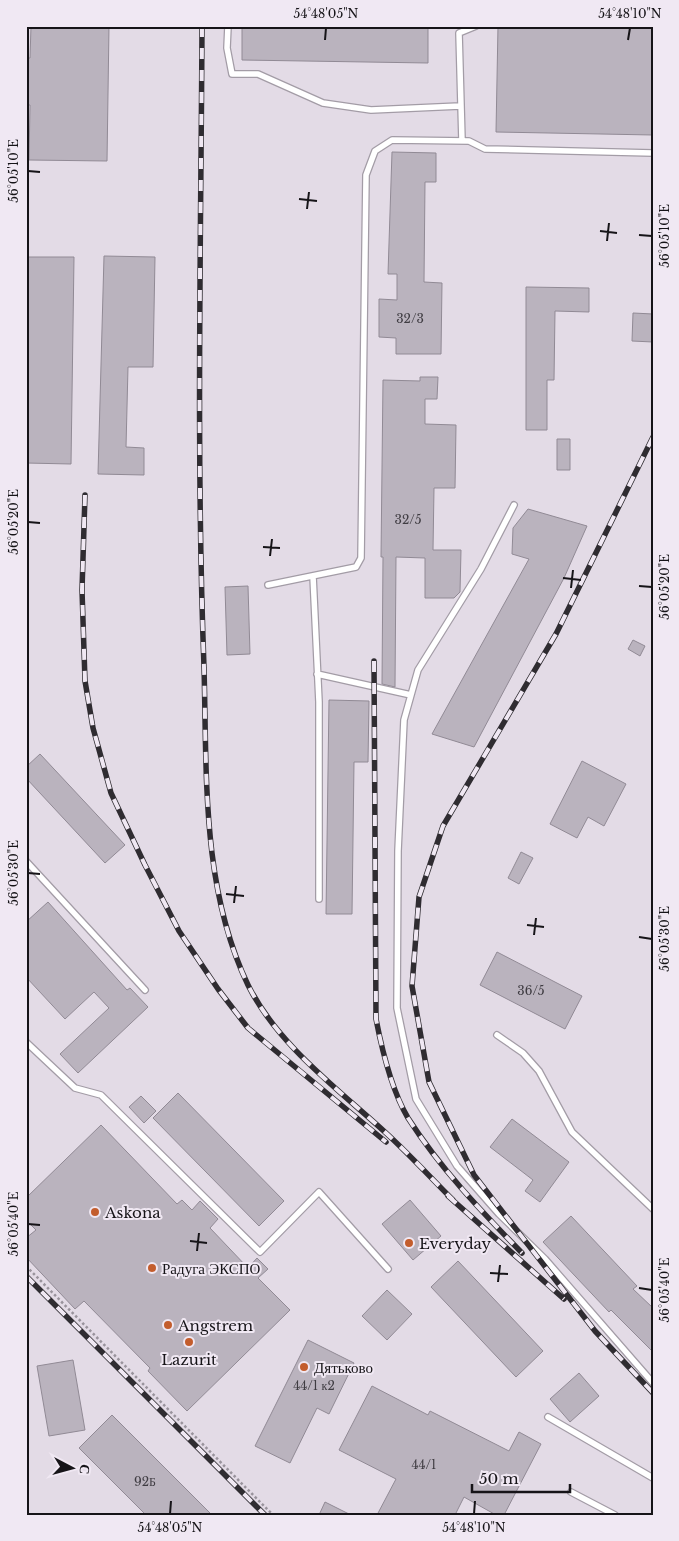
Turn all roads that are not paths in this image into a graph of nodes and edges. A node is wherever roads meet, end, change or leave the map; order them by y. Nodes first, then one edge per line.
1 (228, 26) edge
2 (476, 26) edge
3 (460, 106) junction
4 (462, 141) junction
5 (653, 153) edge
6 (514, 505) dead end
7 (313, 576) junction
8 (268, 585) dead end
9 (317, 674) junction
10 (411, 695) junction
11 (26, 861) edge
12 (319, 899) dead end
13 (145, 990) dead end
14 (497, 1035) dead end
15 (26, 1042) edge
16 (653, 1209) edge
17 (388, 1269) dead end
18 (653, 1383) edge
19 (548, 1417) dead end
20 (653, 1478) edge
21 (571, 1492) dead end
22 (615, 1515) edge

1 - 3 lane
2 - 3 lane
3 - 4 lane
4 - 5 lane
4 - 7 lane
6 - 10 lane
7 - 8 lane
7 - 9 lane
9 - 10 lane
9 - 12 lane
10 - 18 lane
11 - 13 lane
14 - 16 lane
15 - 17 lane
19 - 20 lane
21 - 22 lane

